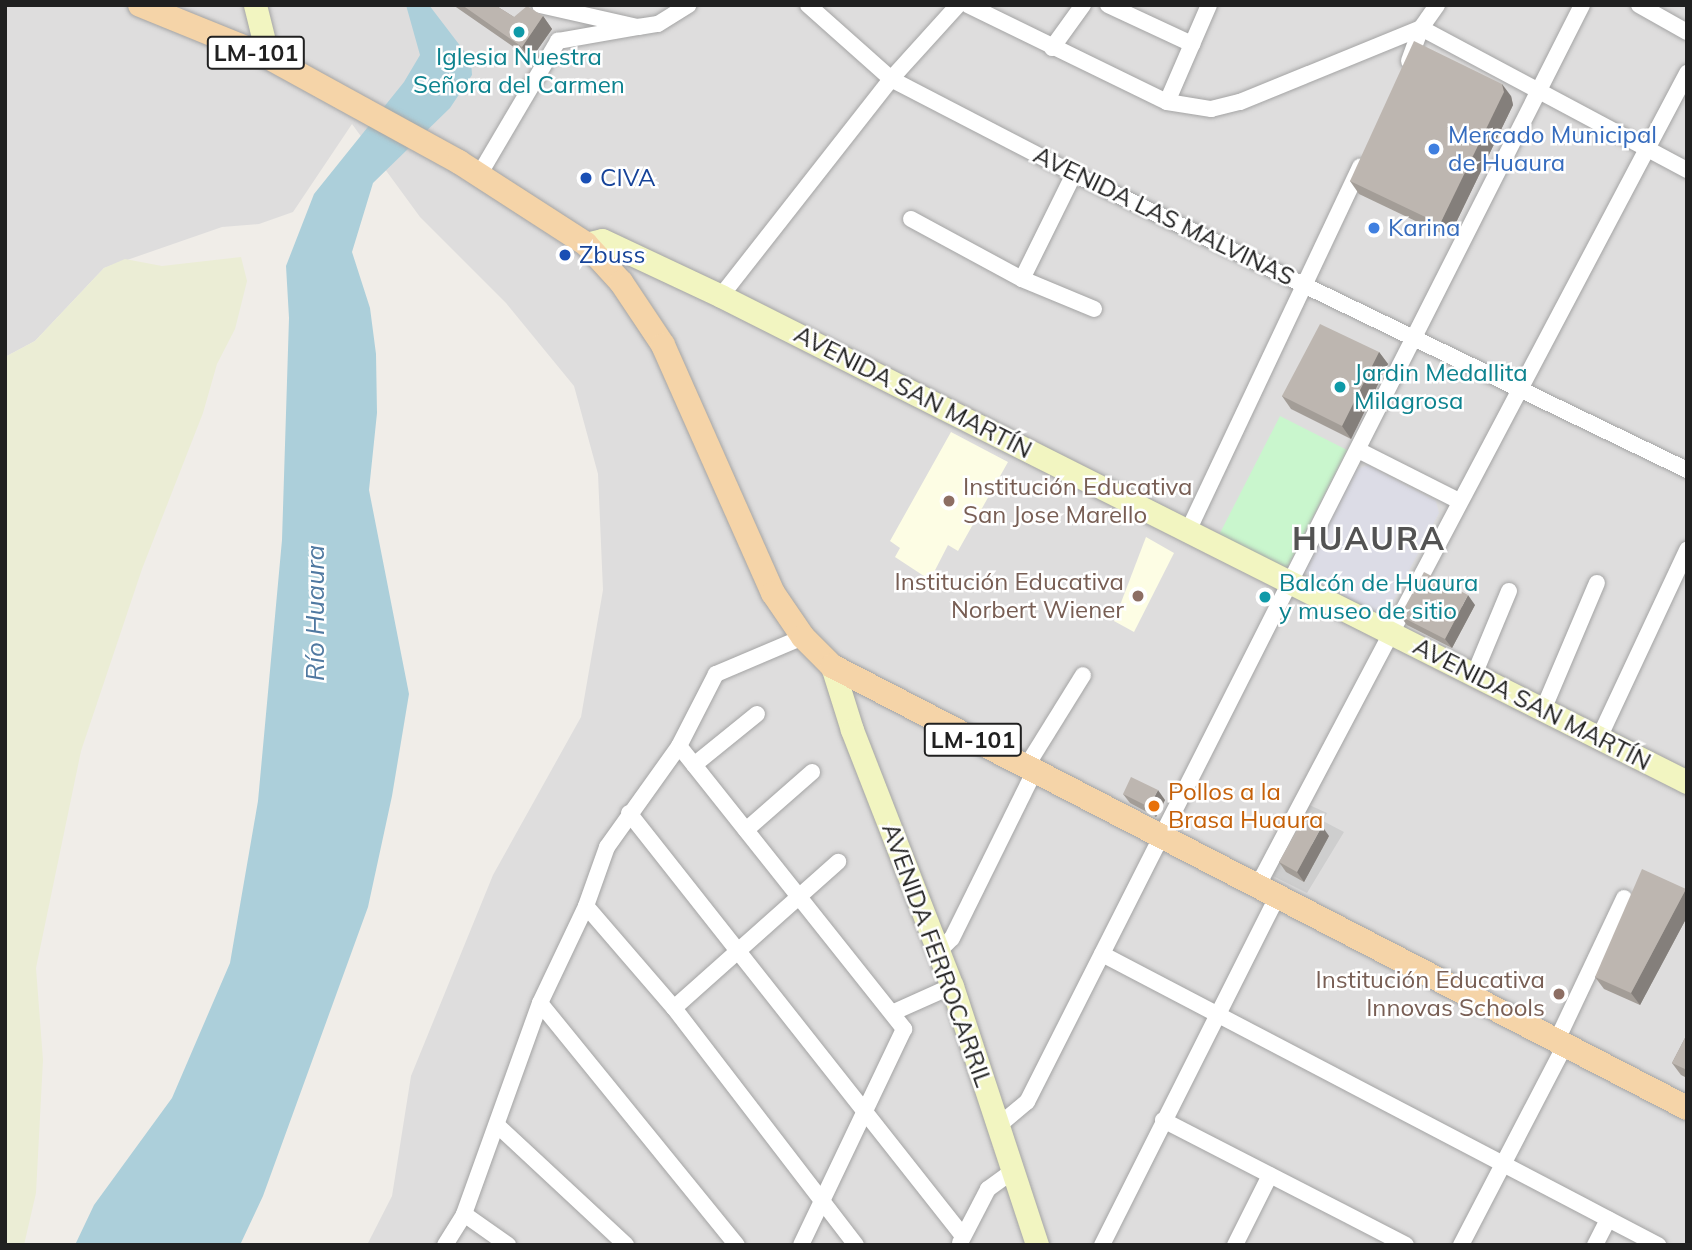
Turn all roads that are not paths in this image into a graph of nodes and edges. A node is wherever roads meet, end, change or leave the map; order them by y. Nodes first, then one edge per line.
1 (140, 5) edge
2 (540, 5) edge
3 (688, 5) edge
4 (808, 5) edge
5 (958, 5) edge
6 (968, 5) edge
7 (1083, 5) edge
8 (1108, 5) edge
9 (1209, 5) edge
10 (1437, 5) edge
11 (1582, 5) edge
12 (1639, 5) edge
13 (261, 9) edge
14 (638, 27) junction
15 (1421, 28) junction
16 (1687, 32) edge
17 (1192, 44) junction
18 (1052, 48) junction
19 (268, 57) junction
20 (1687, 73) edge
21 (891, 79) junction
22 (1400, 83) edge
23 (1538, 92) junction
24 (1167, 102) junction
25 (1370, 146) edge
26 (1644, 148) junction
27 (469, 168) junction
28 (1687, 170) edge
29 (1074, 174) junction
30 (911, 219) dead end
31 (586, 243) junction
32 (1022, 279) junction
33 (1306, 285) junction
34 (721, 296) junction
35 (1094, 309) dead end
36 (1417, 339) junction
37 (1519, 388) junction
38 (1360, 451) junction
39 (1687, 470) edge
40 (1459, 501) junction
41 (1188, 531) junction
42 (1687, 550) edge
43 (1597, 583) dead end
44 (1292, 584) junction
45 (1509, 591) dead end
46 (1390, 633) junction
47 (803, 636) junction
48 (832, 666) junction
49 (1083, 675) dead end
50 (1474, 675) junction
51 (1543, 710) junction
52 (757, 714) dead end
53 (1598, 738) junction
54 (679, 746) junction
55 (694, 765) junction
56 (1030, 770) junction
57 (811, 772) dead end
58 (1687, 782) edge
59 (629, 813) junction
60 (746, 830) junction
61 (1161, 838) junction
62 (838, 862) dead end
63 (1267, 892) junction
64 (799, 898) junction
65 (1624, 898) dead end
66 (586, 906) junction
67 (737, 951) junction
68 (939, 951) junction
69 (1102, 954) junction
70 (952, 986) junction
71 (540, 1003) junction
72 (674, 1009) junction
73 (894, 1012) junction
74 (1217, 1014) junction
75 (1561, 1043) junction
76 (1687, 1108) edge
77 (865, 1115) junction
78 (1163, 1120) junction
79 (497, 1125) junction
80 (998, 1126) junction
81 (1504, 1164) junction
82 (1013, 1171) junction
83 (1269, 1175) junction
84 (822, 1202) junction
85 (464, 1214) junction
86 (1608, 1219) junction
87 (961, 1240) edge
88 (445, 1245) edge
89 (508, 1245) edge
90 (626, 1245) edge
91 (737, 1245) edge
92 (801, 1245) edge
93 (856, 1245) edge
94 (1037, 1245) edge
95 (1102, 1245) edge
96 (1234, 1245) edge
97 (1406, 1245) edge
98 (1461, 1245) edge
99 (1595, 1245) edge
100 (1658, 1245) edge

1 - 19 main road, LM-101
2 - 14 street
3 - 14 street
4 - 21 street, AVENIDA LAS MALVINAS
5 - 21 street
6 - 18 street
7 - 18 street
8 - 17 street
9 - 17 street
10 - 15 street
11 - 23 street
12 - 16 street
13 - 19 main road
14 - 27 street
15 - 22 street
15 - 23 street
15 - 24 street
17 - 24 street
18 - 24 street
19 - 27 main road, LM-101
20 - 26 street
21 - 29 street, AVENIDA LAS MALVINAS
21 - 34 street
23 - 26 street
23 - 36 street
25 - 33 street
26 - 28 street
26 - 37 street
27 - 31 main road, LM-101
29 - 32 street
29 - 33 street, AVENIDA LAS MALVINAS
30 - 32 street
31 - 34 main road, AVENIDA SAN MARTÍN / LM-101
31 - 47 main road, LM-101
32 - 35 street
33 - 36 street, AVENIDA LAS MALVINAS
33 - 41 street
34 - 41 main road, AVENIDA SAN MARTÍN / LM-101
36 - 37 street, AVENIDA LAS MALVINAS
36 - 38 street
37 - 39 street, AVENIDA LAS MALVINAS
37 - 40 street
38 - 40 street
38 - 44 street
40 - 46 street
41 - 44 main road, AVENIDA SAN MARTÍN / LM-101
42 - 53 street
43 - 51 street
44 - 46 main road, AVENIDA SAN MARTÍN / LM-101
44 - 61 street
45 - 50 street
46 - 50 main road, AVENIDA SAN MARTÍN / LM-101
46 - 63 street
47 - 48 main road, LM-101
47 - 54 street
48 - 56 main road, LM-101
48 - 68 main road, AVENIDA FERROCARRIL
49 - 56 street
50 - 51 main road, AVENIDA SAN MARTÍN / LM-101
51 - 53 main road, AVENIDA SAN MARTÍN / LM-101
52 - 55 street
53 - 58 main road, AVENIDA SAN MARTÍN / LM-101
54 - 55 street
54 - 59 street
55 - 60 street
56 - 61 main road, LM-101
56 - 68 street
57 - 60 street
59 - 66 street
59 - 67 street
60 - 64 street
61 - 63 main road, LM-101
61 - 69 street
62 - 64 street
63 - 74 street
63 - 75 main road, LM-101
64 - 67 street
64 - 73 street
65 - 75 street
66 - 71 street
66 - 72 street
67 - 72 street
67 - 77 street
68 - 70 main road, AVENIDA FERROCARRIL
69 - 74 street
69 - 80 street
70 - 73 street
70 - 80 main road, AVENIDA FERROCARRIL
71 - 79 street
71 - 91 street
72 - 84 street
73 - 77 street
74 - 78 street
74 - 81 street
75 - 76 main road, LM-101
75 - 81 street
77 - 84 street
77 - 87 street
78 - 83 street
78 - 95 street
79 - 85 street
79 - 90 street
80 - 82 main road, AVENIDA FERROCARRIL
81 - 86 street
81 - 98 street
82 - 87 street
82 - 94 main road, AVENIDA FERROCARRIL
83 - 96 street
83 - 97 street
84 - 92 street
84 - 93 street
85 - 88 street
85 - 89 street
86 - 99 street
86 - 100 street

